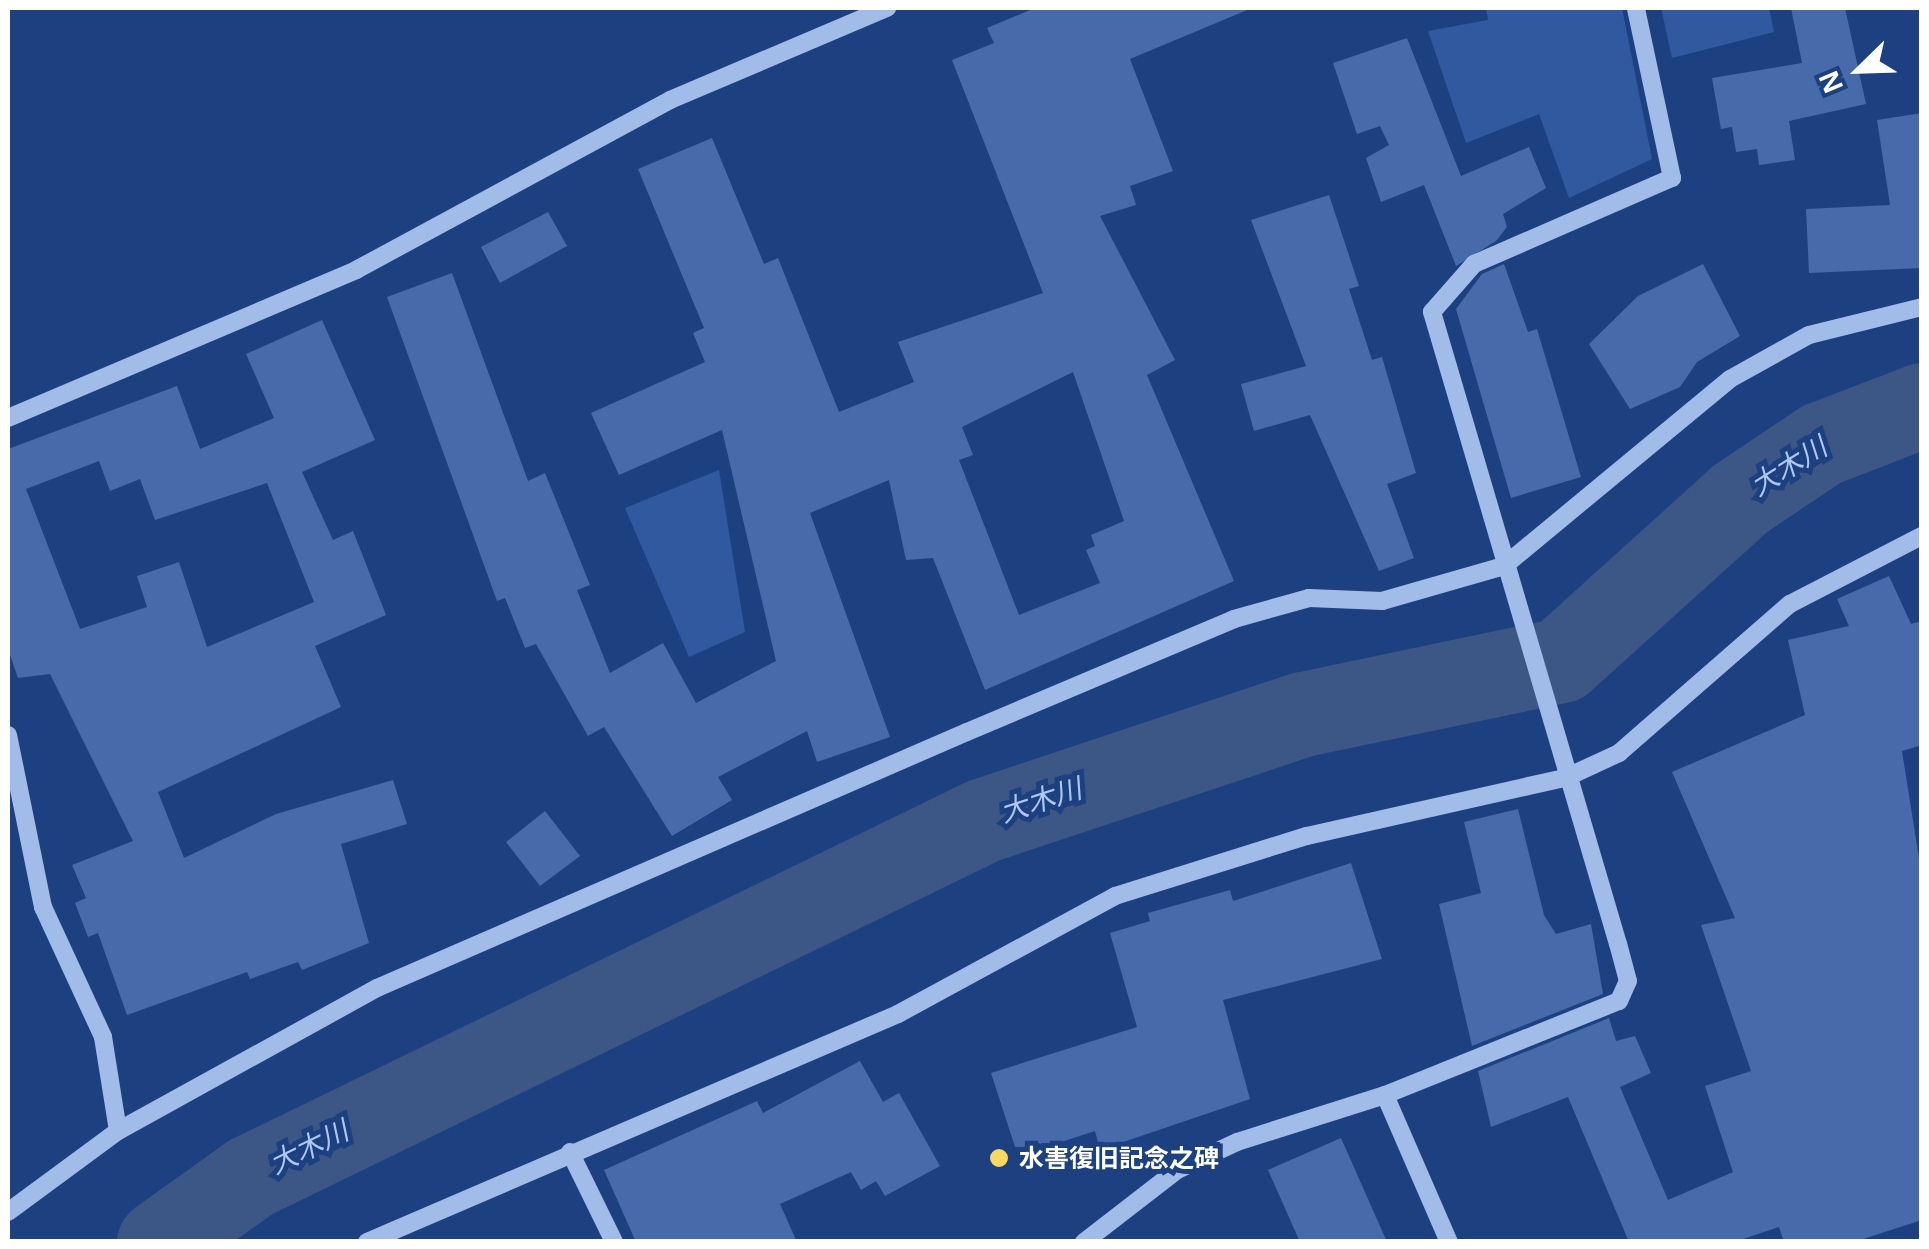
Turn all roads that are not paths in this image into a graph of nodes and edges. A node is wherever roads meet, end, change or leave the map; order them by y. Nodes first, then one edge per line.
1 (887, 8) edge
2 (1636, 8) edge
3 (1922, 307) edge
4 (8, 418) edge
5 (1922, 536) edge
6 (1504, 566) junction
7 (8, 735) edge
8 (1565, 778) junction
9 (1385, 1095) junction
10 (118, 1131) junction
11 (570, 1152) junction
12 (8, 1212) edge
13 (367, 1242) edge
14 (614, 1242) edge
15 (1084, 1242) edge
16 (1450, 1242) edge

1 - 4 street
2 - 6 street
3 - 6 street
5 - 8 street
6 - 8 street
6 - 10 street
7 - 10 street
8 - 9 street
8 - 11 street
9 - 15 street
9 - 16 street
10 - 12 street
11 - 13 street
11 - 14 street

